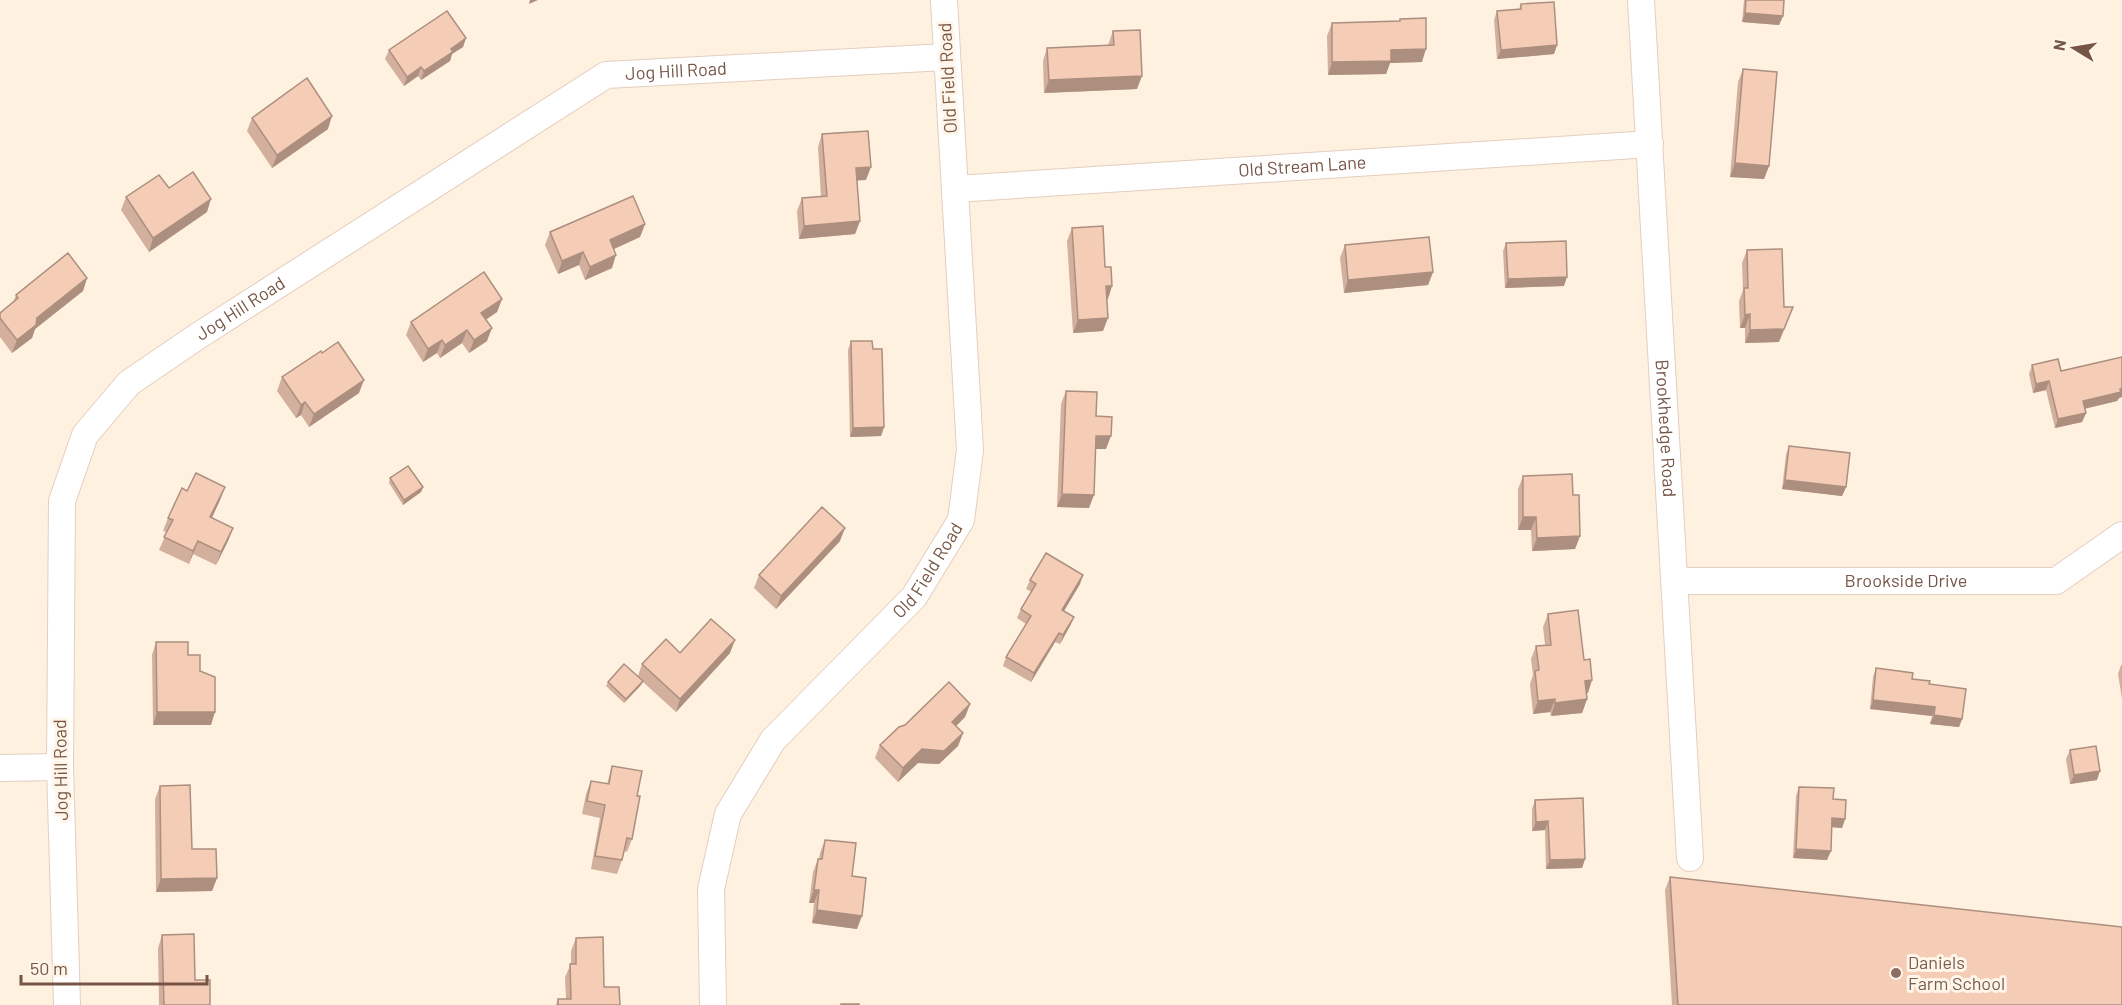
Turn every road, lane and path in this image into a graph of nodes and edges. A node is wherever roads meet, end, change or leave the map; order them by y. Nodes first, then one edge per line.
1 (944, 0) edge
2 (1641, 0) edge
3 (946, 57) junction
4 (1650, 144) junction
5 (955, 189) junction
6 (2122, 535) edge
7 (1675, 581) junction
8 (60, 767) junction
9 (0, 768) edge
10 (1690, 858) dead end
11 (67, 1005) edge
12 (713, 1005) edge

1 - 3 street, Old Field Road
2 - 4 street, Brookhedge Road
3 - 5 street, Old Field Road
3 - 8 street, Jog Hill Road
4 - 5 street, Old Stream Lane
4 - 7 street, Brookhedge Road
5 - 12 street, Old Field Road
6 - 7 street, Brookside Drive
7 - 10 street, Brookhedge Road
8 - 9 street
8 - 11 street, Jog Hill Road

